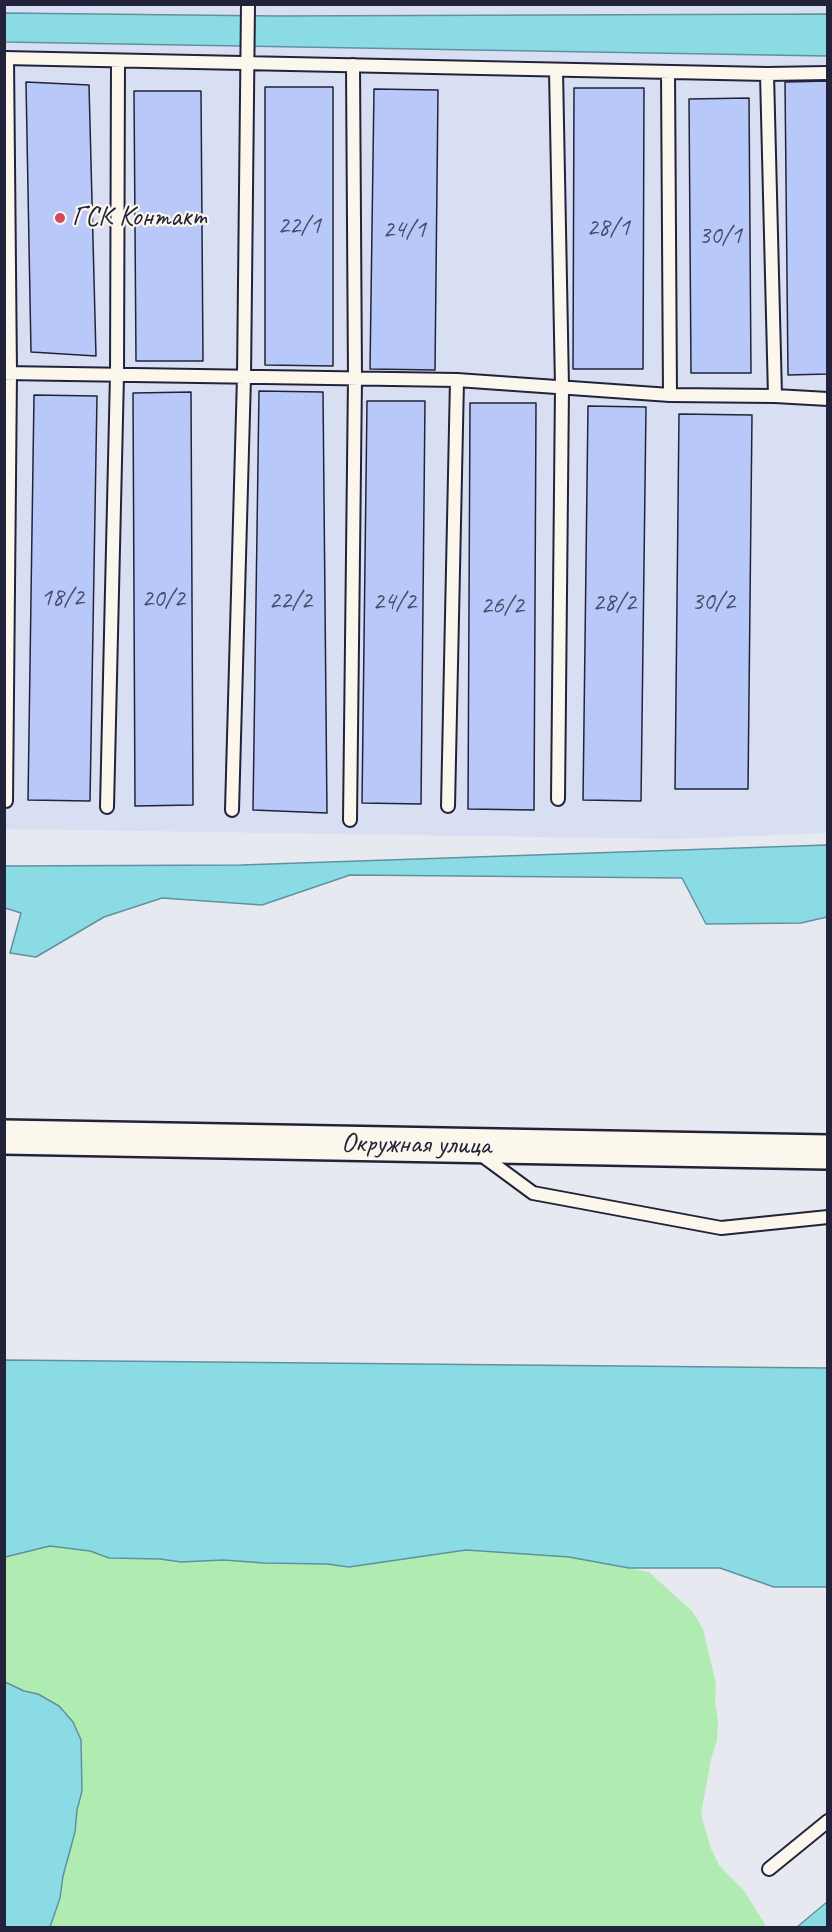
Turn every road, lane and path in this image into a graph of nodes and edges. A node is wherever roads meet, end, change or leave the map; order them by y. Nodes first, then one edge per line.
1 (248, 4) edge
2 (6, 58) edge
3 (118, 61) junction
4 (248, 63) junction
5 (353, 65) junction
6 (556, 70) junction
7 (668, 72) junction
8 (828, 73) edge
9 (767, 74) junction
10 (7, 373) edge
11 (117, 375) junction
12 (244, 377) junction
13 (355, 378) junction
14 (457, 380) junction
15 (562, 387) junction
16 (670, 395) junction
17 (775, 396) junction
18 (828, 399) edge
19 (558, 799) dead end
20 (6, 801) edge
21 (448, 806) dead end
22 (107, 807) dead end
23 (232, 810) dead end
24 (350, 820) dead end
25 (4, 1137) edge
26 (469, 1146) junction
27 (828, 1152) edge
28 (828, 1217) edge
29 (828, 1821) edge
30 (769, 1869) dead end

1 - 4 lane
2 - 3 lane
2 - 10 lane
3 - 4 lane
3 - 11 lane
4 - 5 lane
4 - 12 lane
5 - 6 lane
5 - 13 lane
6 - 7 lane
6 - 15 lane
7 - 9 lane
7 - 16 lane
8 - 9 lane
9 - 17 lane
10 - 11 lane
10 - 20 lane
11 - 12 lane
11 - 22 lane
12 - 13 lane
12 - 23 lane
13 - 14 lane
13 - 24 lane
14 - 15 lane
14 - 21 lane
15 - 16 lane
15 - 19 lane
16 - 17 lane
17 - 18 lane
25 - 26 main road, Окружная улица
26 - 27 main road, Окружная улица
26 - 28 lane
29 - 30 lane

